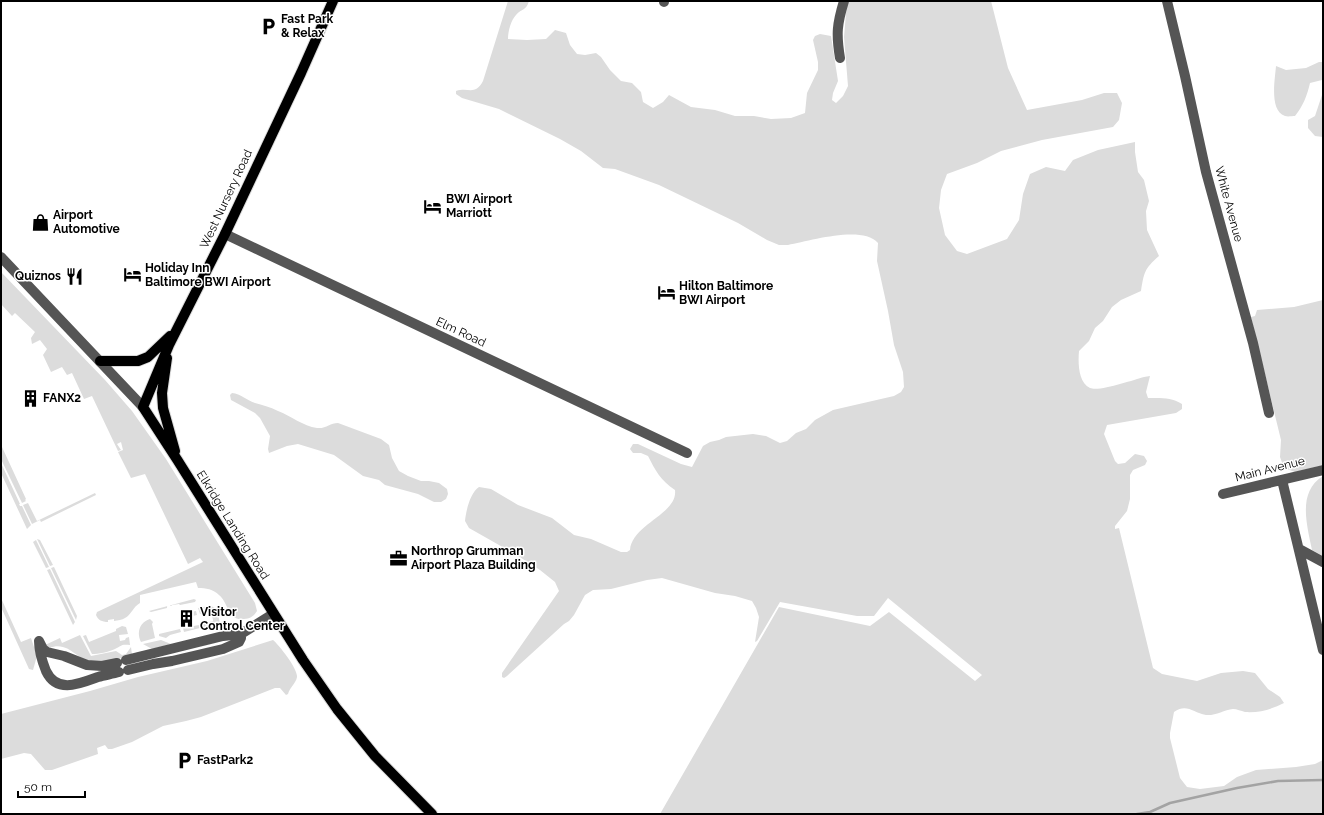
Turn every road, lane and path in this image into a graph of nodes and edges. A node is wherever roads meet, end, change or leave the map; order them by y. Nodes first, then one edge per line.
1 (333, 1) edge
2 (844, 1) edge
3 (1167, 1) edge
4 (840, 58) dead end
5 (225, 234) junction
6 (1, 257) edge
7 (176, 331) junction
8 (168, 345) junction
9 (100, 361) junction
10 (142, 407) junction
11 (1269, 413) dead end
12 (687, 453) dead end
13 (178, 461) junction
14 (1323, 470) edge
15 (1282, 480) junction
16 (1223, 494) dead end
17 (1298, 549) junction
18 (1323, 562) edge
19 (274, 614) junction
20 (1323, 650) edge
21 (122, 666) junction
22 (432, 814) edge

1 - 5 main road, West Nursery Road
2 - 4 street
3 - 11 street, White Avenue
5 - 7 main road, West Nursery Road
5 - 12 street, Elm Road
6 - 9 street, Elkridge Landing Road
7 - 8 main road, West Nursery Road
7 - 9 main road
8 - 10 main road, West Nursery Road
8 - 13 main road
9 - 10 street, Elkridge Landing Road
10 - 13 main road, Elkridge Landing Road
13 - 19 main road, Elkridge Landing Road
14 - 15 street, Main Avenue
15 - 16 street, Main Avenue
15 - 17 street
17 - 18 street
17 - 20 street
19 - 21 street
19 - 22 main road, Elkridge Landing Road
21 - 21 street

